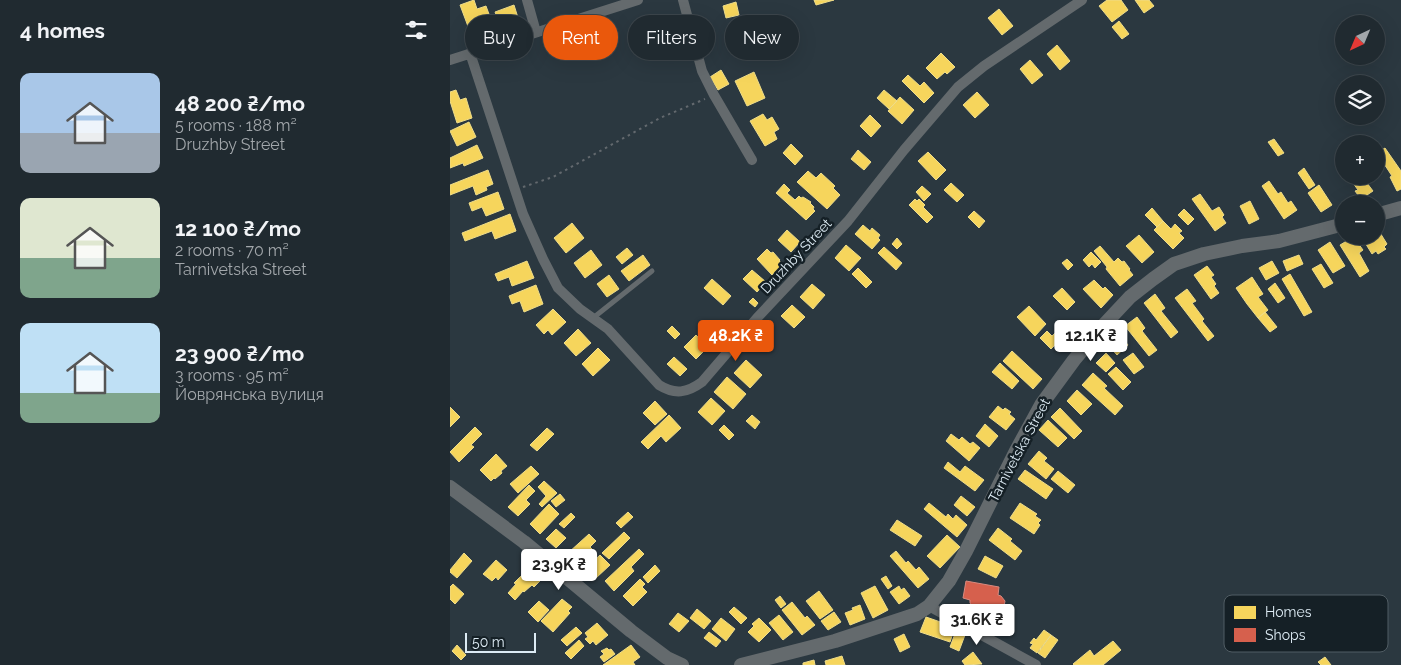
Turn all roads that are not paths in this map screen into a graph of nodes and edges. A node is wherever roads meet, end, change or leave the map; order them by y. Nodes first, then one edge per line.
1 (526, 0) edge
2 (638, 0) edge
3 (683, 0) edge
4 (1082, 0) edge
5 (536, 32) junction
6 (533, 33) edge
7 (465, 55) edge
8 (450, 60) edge
9 (472, 60) edge
10 (752, 160) dead end
11 (1401, 208) edge
12 (1385, 212) edge
13 (1335, 226) edge
14 (652, 271) dead end
15 (593, 318) junction
16 (450, 487) edge
17 (930, 606) junction
18 (682, 665) edge
19 (741, 665) edge
20 (1036, 665) edge

1 - 5 street
2 - 5 street
3 - 10 street
4 - 15 street, Druzhby Street
5 - 6 street
7 - 8 street
9 - 15 street, Druzhby Street
11 - 12 street
13 - 17 street, Tarnivetska Street
14 - 15 lane
16 - 18 street
17 - 19 street
17 - 20 street

